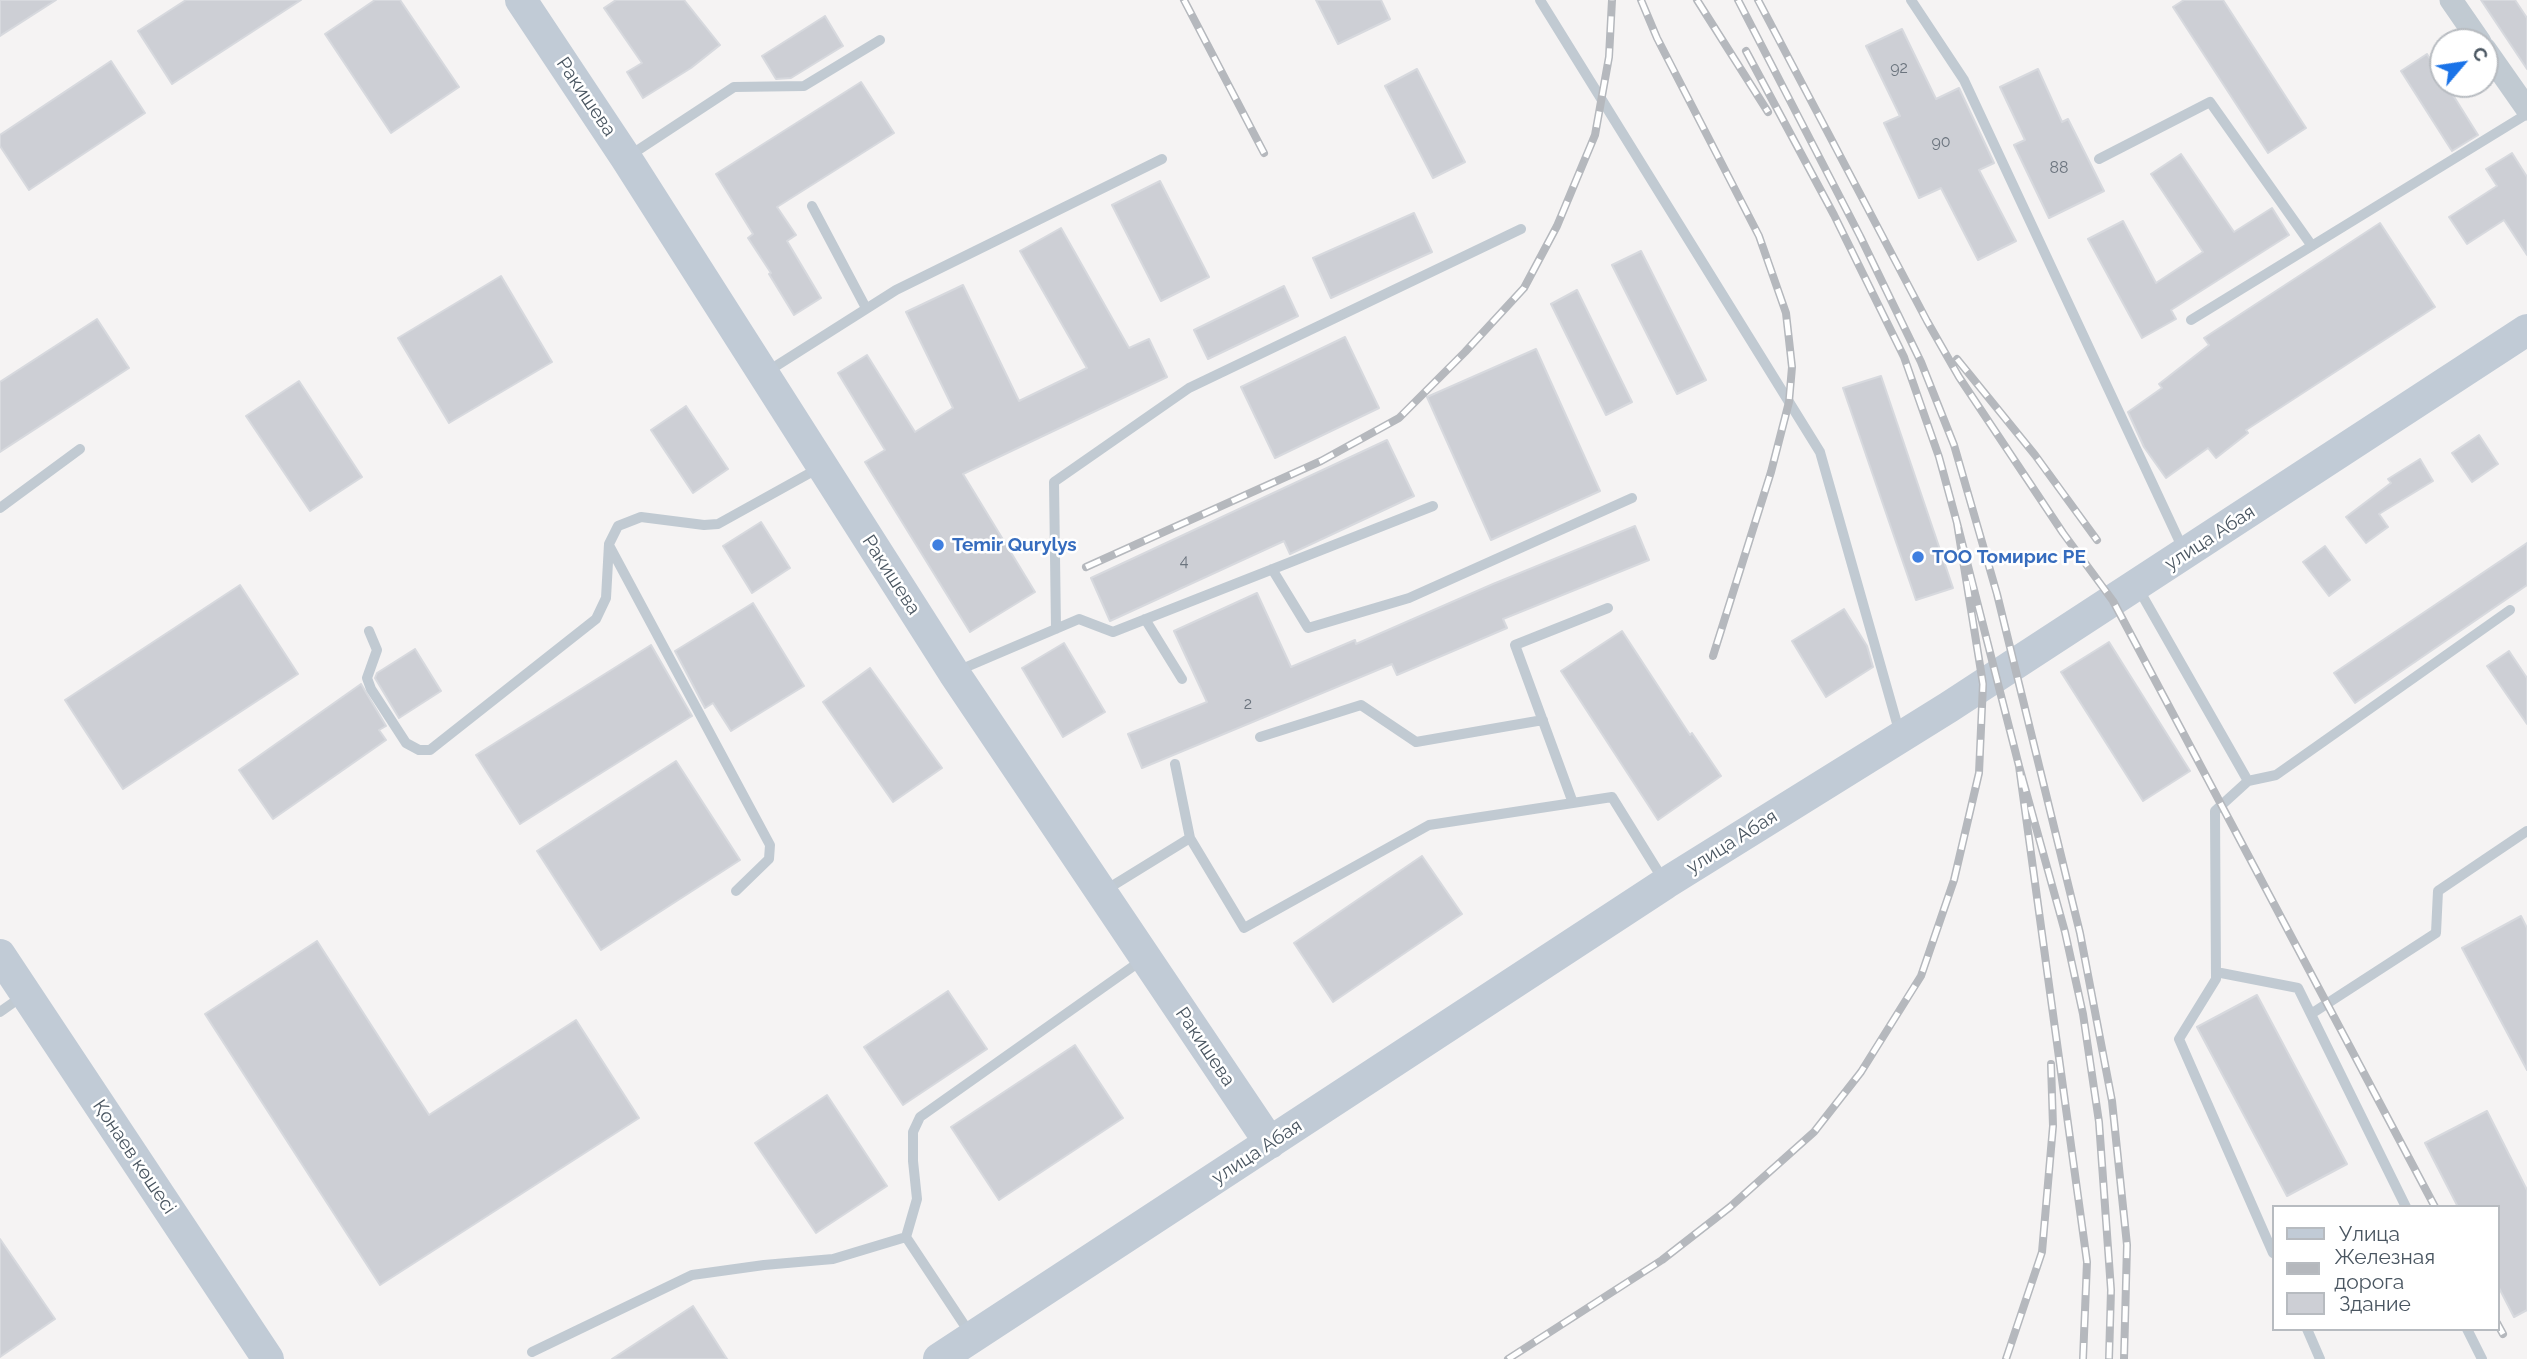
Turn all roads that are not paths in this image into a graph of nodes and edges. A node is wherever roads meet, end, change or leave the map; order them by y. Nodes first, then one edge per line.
1 (521, 0) edge
2 (1539, 0) edge
3 (1911, 0) edge
4 (2451, 0) edge
5 (2470, 28) edge
6 (880, 40) dead end
7 (2499, 70) edge
8 (2527, 112) edge
9 (626, 158) junction
10 (1162, 159) dead end
11 (2099, 159) dead end
12 (812, 206) dead end
13 (1521, 229) dead end
14 (2312, 246) junction
15 (866, 308) junction
16 (2191, 320) dead end
17 (2527, 330) edge
18 (762, 375) junction
19 (80, 449) dead end
20 (822, 467) junction
21 (1632, 498) dead end
22 (1433, 506) dead end
23 (0, 508) edge
24 (609, 544) junction
25 (2186, 554) junction
26 (1272, 569) junction
27 (2136, 586) junction
28 (1608, 608) dead end
29 (2510, 610) dead end
30 (1145, 619) junction
31 (1056, 629) junction
32 (369, 631) dead end
33 (954, 673) junction
34 (1182, 679) dead end
35 (1543, 720) junction
36 (1260, 737) dead end
37 (1901, 737) junction
38 (1175, 764) dead end
39 (2248, 780) junction
40 (1573, 803) junction
41 (2527, 831) edge
42 (1190, 838) junction
43 (1666, 883) junction
44 (736, 891) dead end
45 (1102, 893) junction
46 (0, 955) edge
47 (1145, 958) junction
48 (2216, 972) junction
49 (26, 994) junction
50 (0, 1012) edge
51 (2311, 1014) junction
52 (1270, 1143) junction
53 (2405, 1205) edge
54 (906, 1237) junction
55 (2272, 1251) edge
56 (2308, 1331) edge
57 (2468, 1331) edge
58 (972, 1337) junction
59 (532, 1352) dead end
60 (268, 1359) edge
61 (939, 1359) edge
62 (2320, 1359) edge
63 (2482, 1359) edge

1 - 9 street, Ракишева
2 - 37 lane
3 - 25 lane
4 - 5 street
6 - 9 lane
7 - 8 street
8 - 14 lane
9 - 18 street, Ракишева
10 - 15 lane
11 - 14 lane
12 - 15 lane
13 - 31 lane
14 - 16 lane
15 - 18 lane
17 - 25 street, улица Абая
18 - 20 street, Ракишева
19 - 23 lane
20 - 24 lane
20 - 33 street, Ракишева
21 - 26 lane
22 - 26 lane
24 - 32 lane
24 - 44 lane
25 - 27 street, улица Абая
26 - 30 lane
27 - 37 street, улица Абая
27 - 39 lane
28 - 35 lane
29 - 39 lane
30 - 31 lane
30 - 34 lane
31 - 33 lane
33 - 45 street, Ракишева
35 - 36 lane
35 - 40 lane
37 - 43 street, улица Абая
38 - 42 lane
39 - 48 lane
40 - 42 lane
40 - 43 lane
41 - 51 lane
42 - 45 lane
43 - 52 street, улица Абая
45 - 47 street, Ракишева
46 - 49 street, Қонаев көшесі
47 - 52 street, Ракишева
47 - 54 lane
48 - 51 lane
48 - 55 lane
49 - 50 lane
49 - 60 street, Қонаев көшесі
51 - 53 lane
52 - 58 street, улица Абая
54 - 58 lane
54 - 59 lane
56 - 62 lane
57 - 63 lane
58 - 61 street, улица Абая

